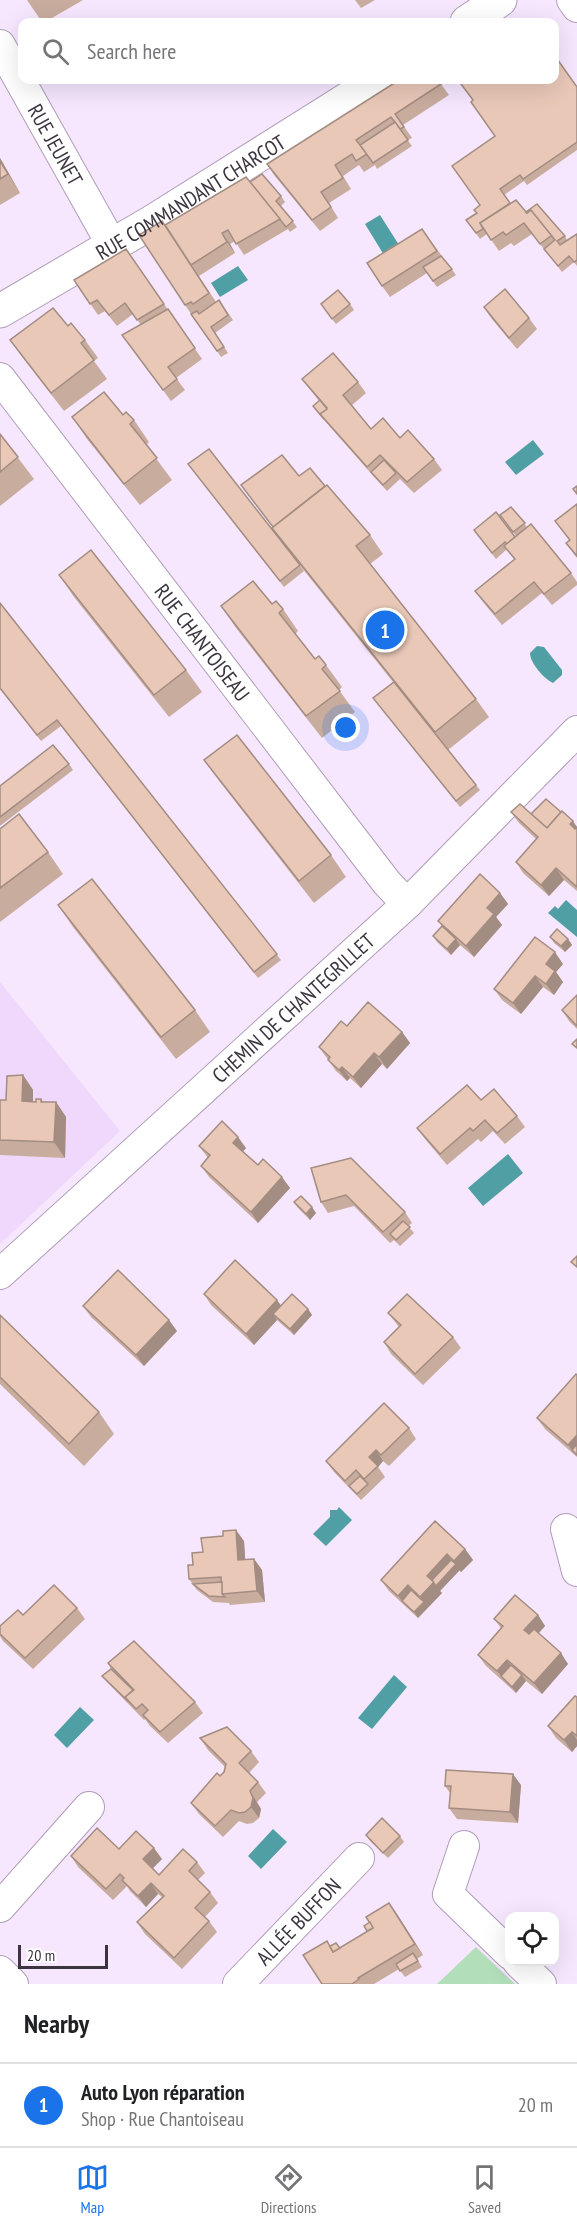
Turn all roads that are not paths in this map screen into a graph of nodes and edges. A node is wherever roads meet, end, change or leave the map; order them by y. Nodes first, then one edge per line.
1 (500, 0) edge
2 (572, 0) edge
3 (577, 7) edge
4 (473, 18) edge
5 (0, 45) edge
6 (18, 78) edge
7 (21, 84) edge
8 (372, 84) edge
9 (112, 245) junction
10 (0, 312) edge
11 (0, 378) edge
12 (577, 731) edge
13 (407, 904) junction
14 (0, 1274) edge
15 (566, 1529) dead end
16 (577, 1570) edge
17 (89, 1807) dead end
18 (464, 1846) dead end
19 (359, 1858) dead end
20 (0, 1907) edge
21 (505, 1949) edge
22 (522, 1966) edge
23 (0, 1971) edge
24 (13, 1984) edge
25 (238, 1984) edge
26 (541, 1984) edge

1 - 4 main road
2 - 3 street
5 - 6 street, RUE JEUNET
7 - 9 street, RUE JEUNET
8 - 9 main road, RUE COMMANDANT CHARCOT
9 - 10 main road, RUE COMMANDANT CHARCOT
11 - 13 street, RUE CHANTOISEAU
12 - 13 street, CHEMIN DE CHANTEGRILLET
13 - 14 street, CHEMIN DE CHANTEGRILLET
15 - 16 street
17 - 20 street
18 - 21 street
19 - 25 street, ALLÉE BUFFON
22 - 26 street
23 - 24 street

